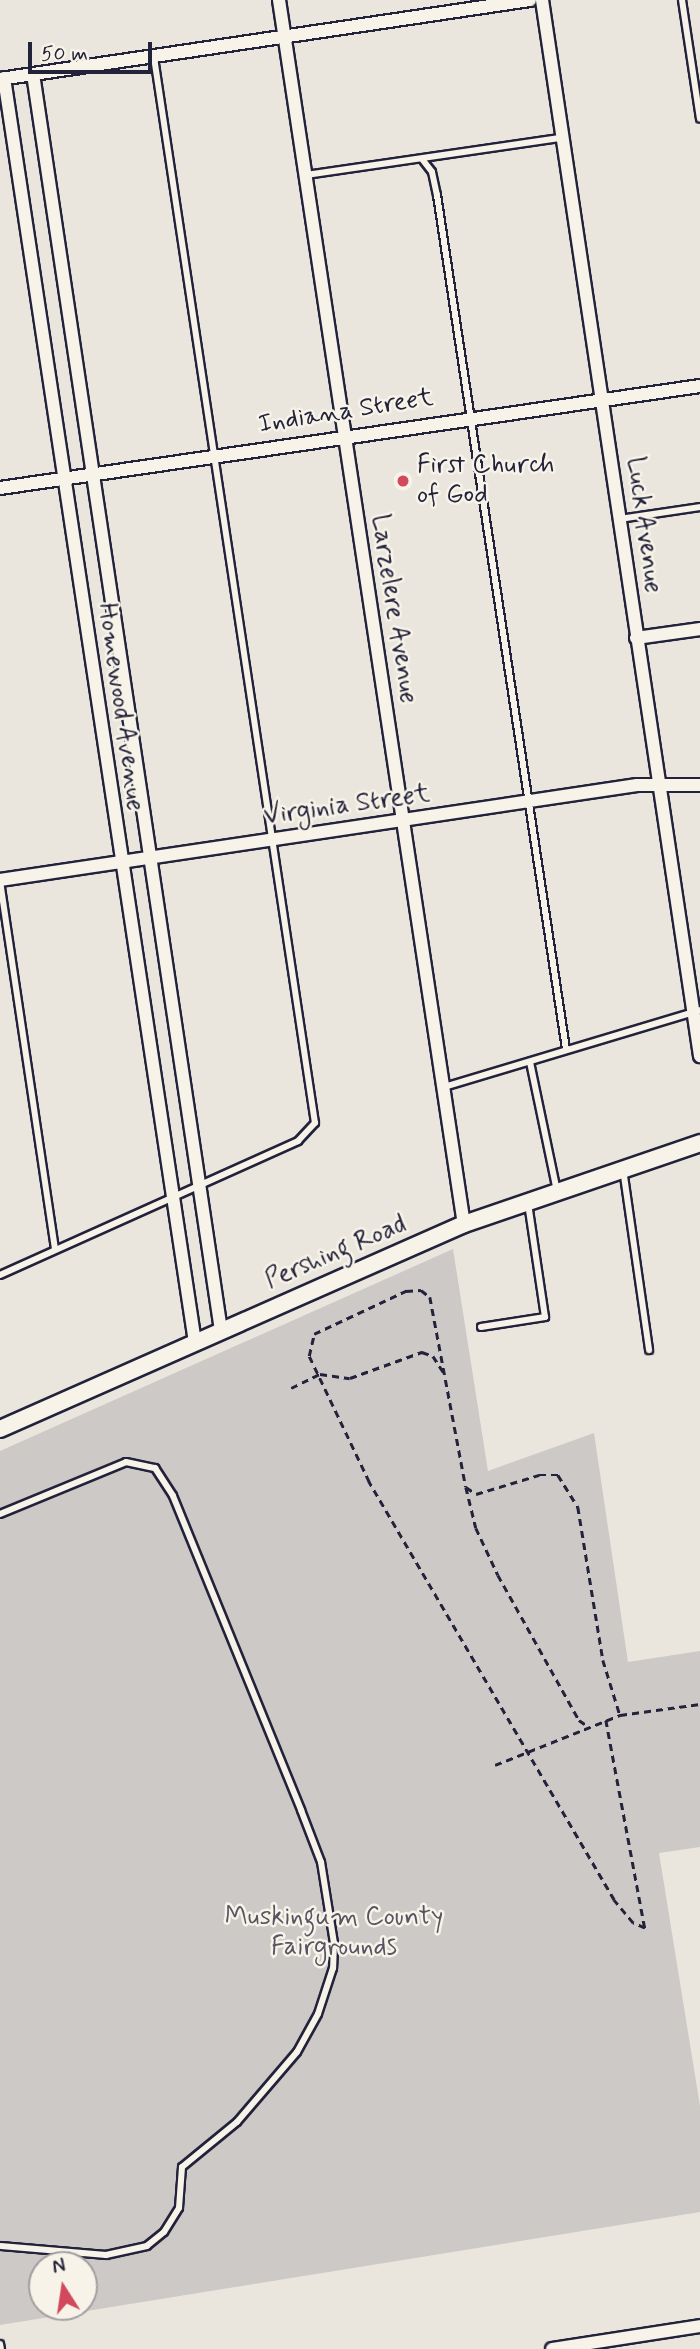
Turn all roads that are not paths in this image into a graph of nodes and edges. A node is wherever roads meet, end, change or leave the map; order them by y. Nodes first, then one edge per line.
1 (279, 0) edge
2 (530, 0) edge
3 (542, 0) edge
4 (682, 0) edge
5 (285, 37) junction
6 (154, 56) junction
7 (33, 74) junction
8 (2, 78) edge
9 (700, 119) edge
10 (561, 138) junction
11 (422, 159) junction
12 (304, 176) junction
13 (700, 386) edge
14 (601, 400) junction
15 (472, 416) junction
16 (344, 436) junction
17 (214, 455) junction
18 (93, 474) junction
19 (64, 478) junction
20 (0, 488) edge
21 (700, 507) edge
22 (620, 519) junction
23 (700, 629) edge
24 (636, 638) junction
25 (700, 785) edge
26 (659, 787) junction
27 (528, 802) junction
28 (402, 821) junction
29 (272, 839) junction
30 (151, 857) junction
31 (120, 862) junction
32 (0, 880) edge
33 (697, 1011) edge
34 (566, 1049) junction
35 (700, 1056) edge
36 (530, 1062) junction
37 (443, 1088) junction
38 (700, 1143) edge
39 (623, 1167) junction
40 (200, 1184) junction
41 (557, 1191) junction
42 (171, 1198) junction
43 (527, 1201) junction
44 (464, 1224) junction
45 (55, 1249) junction
46 (0, 1275) edge
47 (481, 1327) dead end
48 (222, 1330) junction
49 (195, 1342) junction
50 (649, 1350) dead end
51 (0, 1429) edge
52 (0, 1514) edge
53 (0, 2246) edge
54 (700, 2326) edge
55 (0, 2344) edge
56 (1, 2349) edge
57 (552, 2349) edge

1 - 5 street, Larzelere Avenue
2 - 5 street
3 - 10 street, Luck Avenue
4 - 9 lane
5 - 6 street
5 - 12 street, Larzelere Avenue
6 - 7 street
6 - 17 lane
7 - 8 street
7 - 18 street, Homewood Avenue
8 - 19 street, Homewood Avenue
10 - 11 lane
10 - 14 street, Luck Avenue
11 - 12 lane
11 - 15 lane
12 - 16 street, Larzelere Avenue
13 - 14 street, Indiana Street
14 - 15 street, Indiana Street
14 - 22 street, Luck Avenue
15 - 16 street, Indiana Street
15 - 27 lane
16 - 17 street, Indiana Street
16 - 28 street, Larzelere Avenue
17 - 18 street, Indiana Street
17 - 29 lane
18 - 19 street, Indiana Street
18 - 30 street, Homewood Avenue
19 - 20 street, Indiana Street
19 - 31 street, Homewood Avenue
21 - 22 lane
22 - 24 street, Luck Avenue
23 - 24 street
24 - 26 street, Luck Avenue
25 - 26 street, Virginia Street
26 - 27 street, Virginia Street
26 - 33 street, Luck Avenue
27 - 28 street, Virginia Street
27 - 34 lane
28 - 29 street, Virginia Street
28 - 37 street, Larzelere Avenue
29 - 30 street, Virginia Street
29 - 40 lane
30 - 31 street, Virginia Street
30 - 40 street, Homewood Avenue
31 - 32 street, Virginia Street
31 - 42 street, Homewood Avenue
32 - 45 lane
33 - 34 lane
33 - 35 street, Luck Avenue
34 - 36 lane
36 - 37 lane
36 - 41 lane
37 - 44 street, Larzelere Avenue
38 - 39 street, Pershing Road
39 - 41 street, Pershing Road
39 - 50 lane
40 - 42 lane
40 - 48 street, Homewood Avenue
41 - 43 street, Pershing Road
42 - 45 lane
42 - 49 street, Homewood Avenue
43 - 44 street, Pershing Road
43 - 47 lane
44 - 48 street, Pershing Road
45 - 46 lane
48 - 49 street, Pershing Road
49 - 51 street, Pershing Road
52 - 53 lane
54 - 57 street
55 - 56 lane

